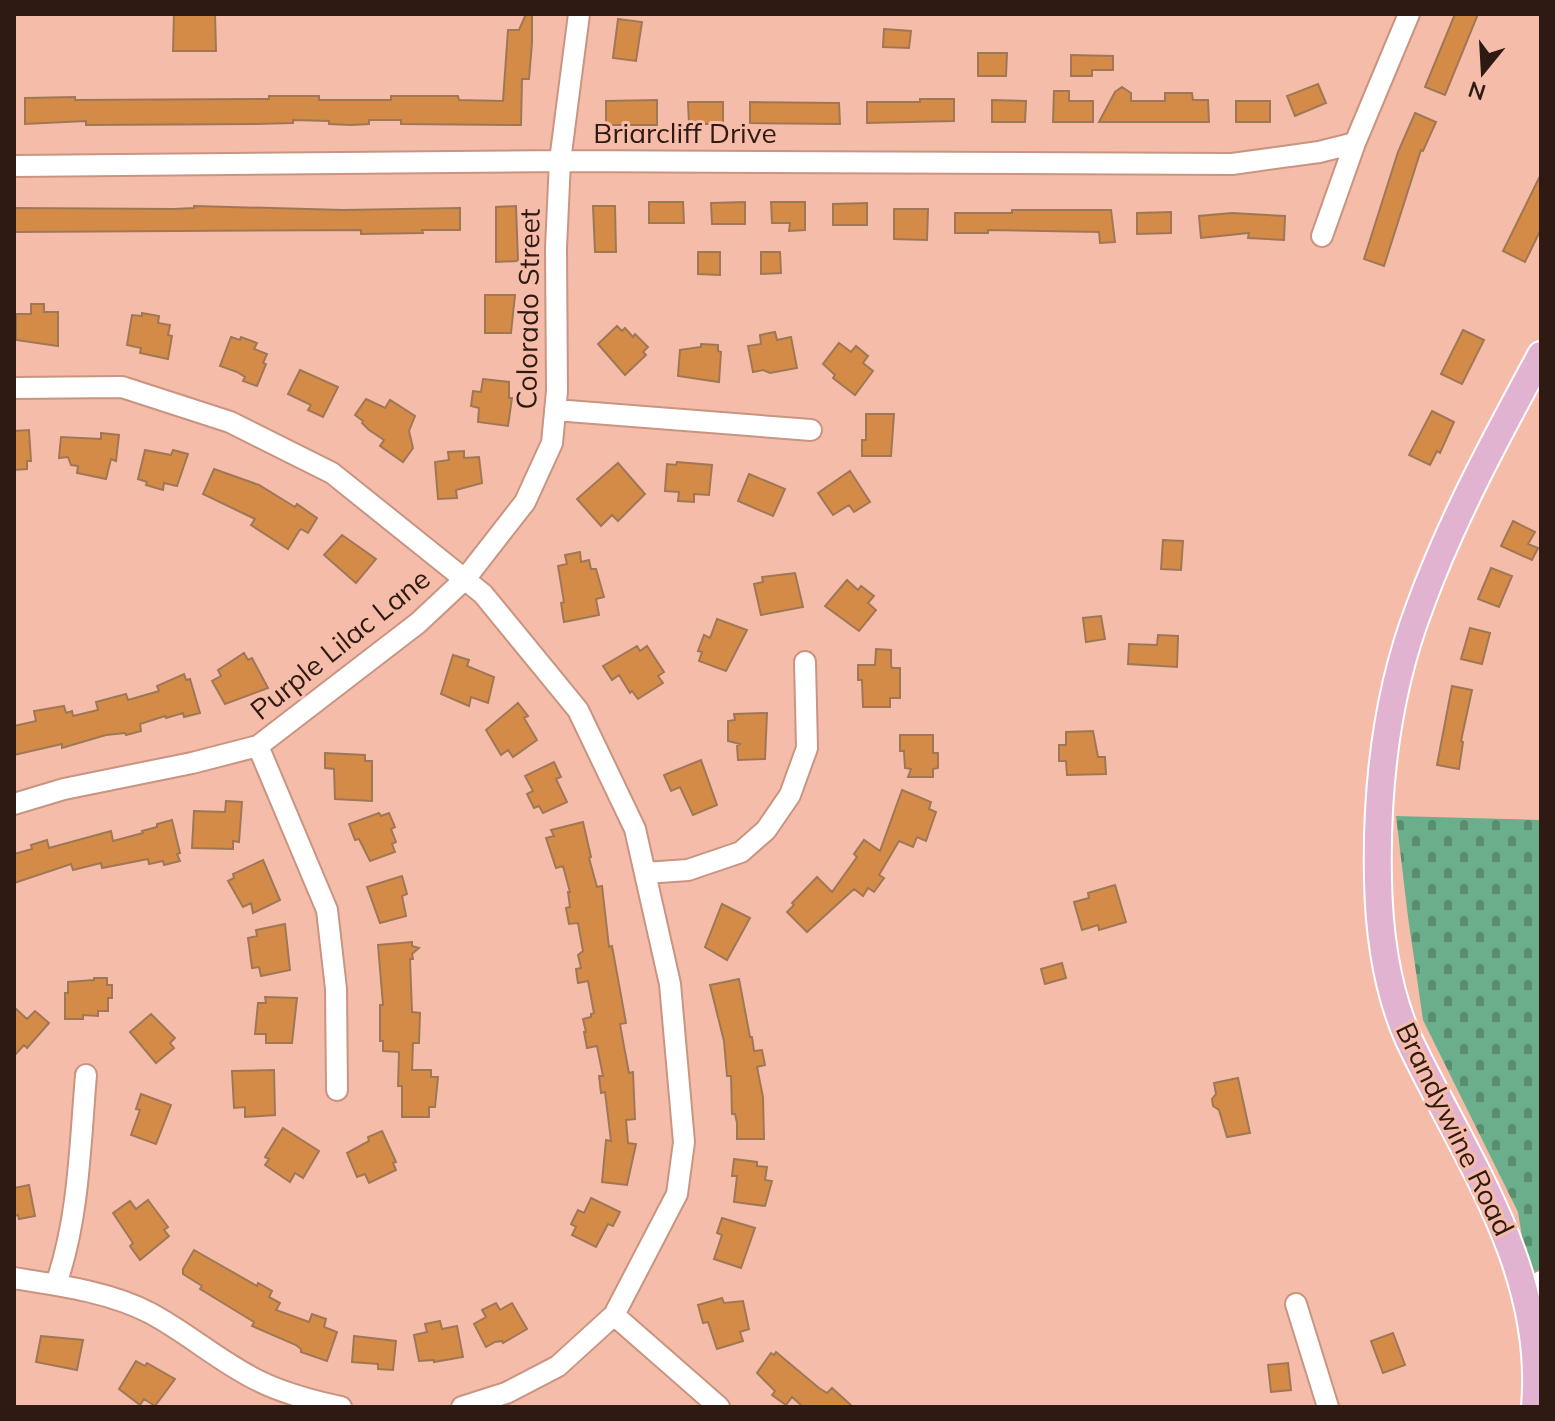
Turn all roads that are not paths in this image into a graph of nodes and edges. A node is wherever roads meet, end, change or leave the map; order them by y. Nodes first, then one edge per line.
1 (579, 14) edge
2 (1409, 14) edge
3 (1355, 143) junction
4 (560, 161) junction
5 (14, 166) edge
6 (1322, 236) dead end
7 (1541, 355) edge
8 (14, 388) edge
9 (555, 410) junction
10 (811, 430) dead end
11 (465, 579) junction
12 (805, 662) dead end
13 (258, 746) junction
14 (14, 804) edge
15 (645, 873) junction
16 (86, 1075) dead end
17 (337, 1090) dead end
18 (14, 1278) edge
19 (1541, 1281) edge
20 (56, 1284) junction
21 (1296, 1304) dead end
22 (614, 1315) junction
23 (1532, 1327) junction
24 (1537, 1400) edge
25 (341, 1407) edge
26 (462, 1407) edge
27 (719, 1407) edge
28 (1328, 1407) edge

1 - 4 street, Colorado Street
2 - 3 street
3 - 4 street, Briarcliff Drive
3 - 6 street
4 - 5 street, Briarcliff Drive
4 - 9 street, Colorado Street
7 - 23 main road, Brandywine Road
8 - 11 street
9 - 10 street
9 - 11 street, Colorado Street
11 - 13 street, Purple Lilac Lane
11 - 15 street
12 - 15 street
13 - 14 street, Purple Lilac Lane
13 - 17 street
15 - 22 street
16 - 20 street
18 - 20 street
19 - 23 street
20 - 25 street
21 - 28 street
22 - 26 street
22 - 27 street
23 - 24 main road, Brandywine Road

